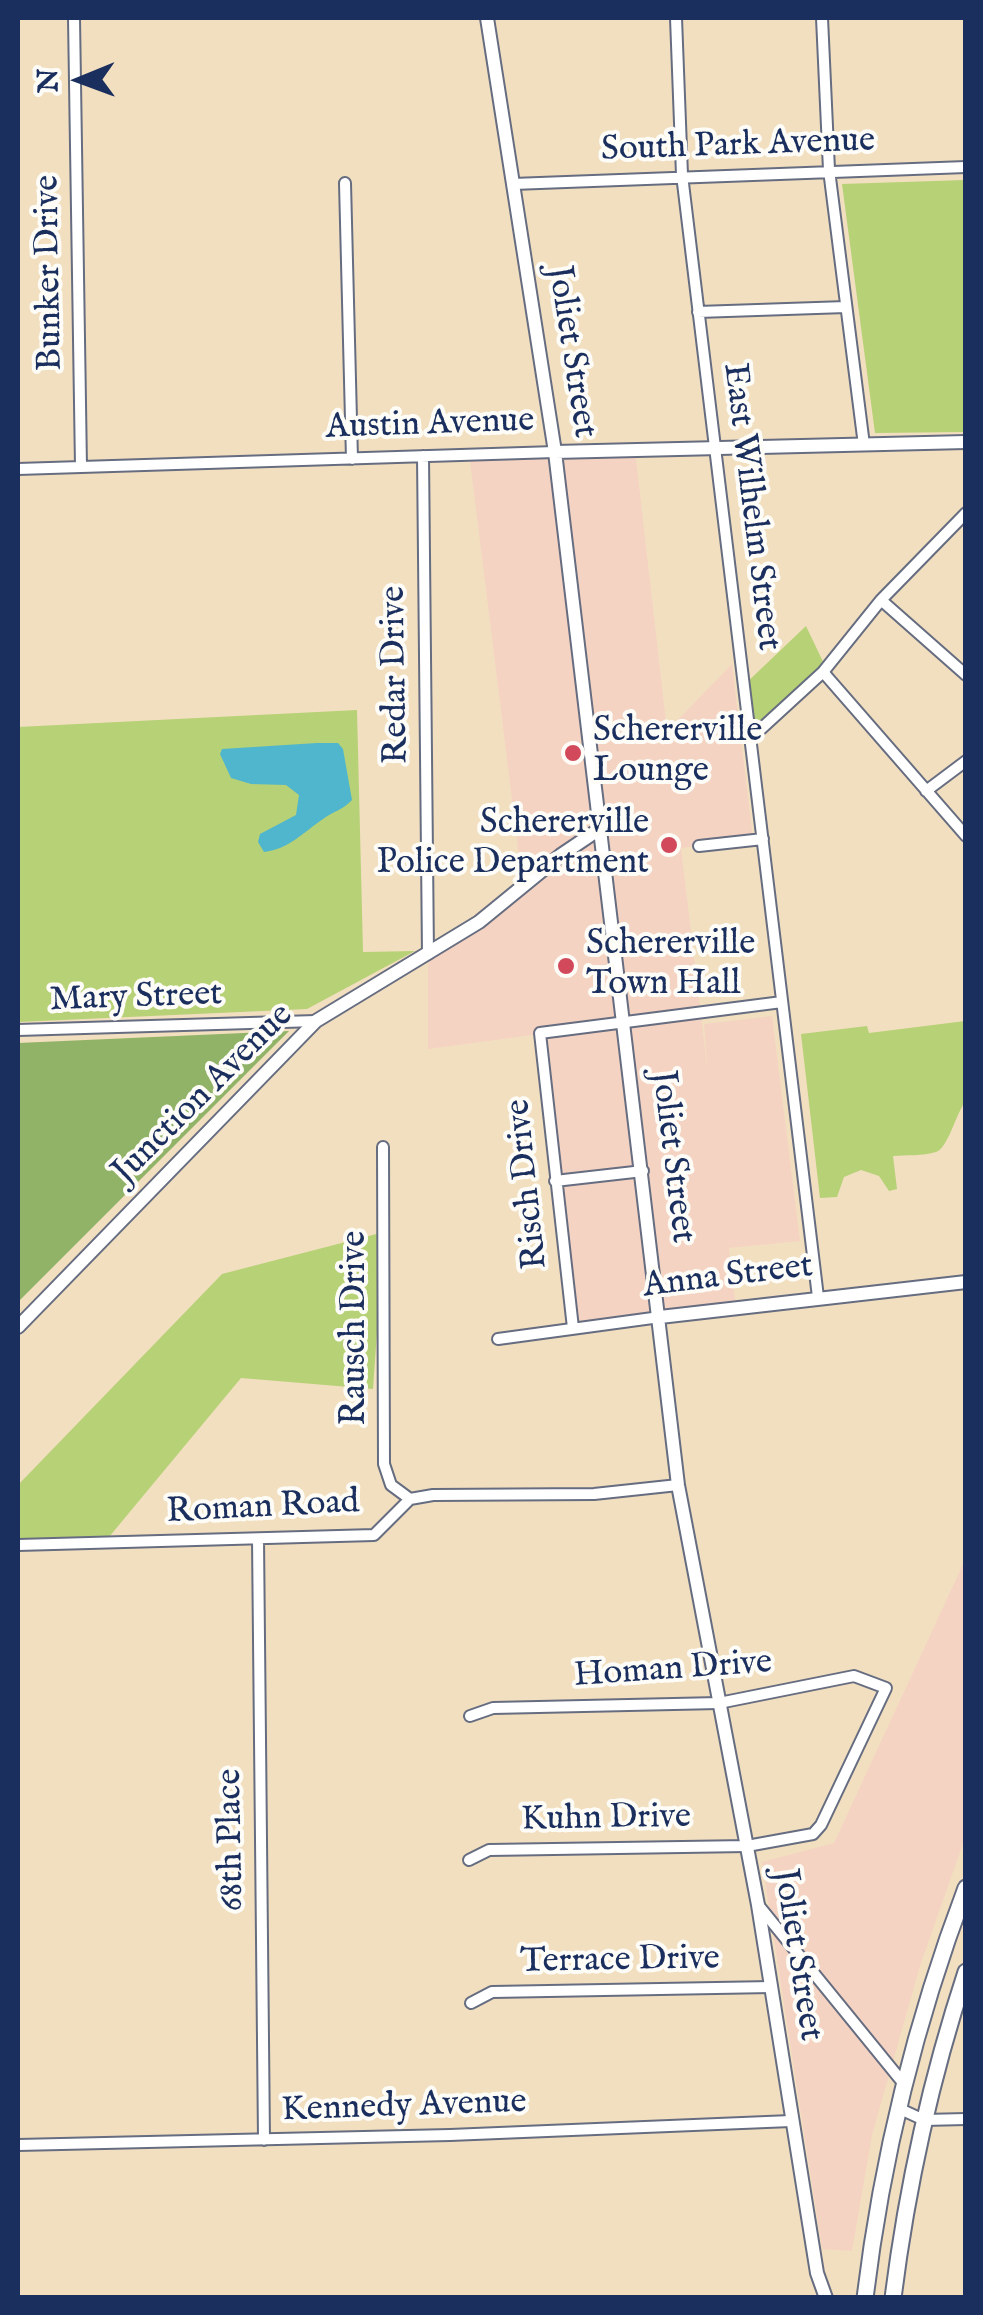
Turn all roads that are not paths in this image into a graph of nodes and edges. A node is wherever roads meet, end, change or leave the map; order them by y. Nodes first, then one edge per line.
1 (74, 18) edge
2 (487, 18) edge
3 (676, 18) edge
4 (822, 18) edge
5 (966, 167) edge
6 (829, 170) junction
7 (682, 175) junction
8 (345, 183) dead end
9 (512, 184) junction
10 (846, 307) junction
11 (698, 312) junction
12 (966, 442) edge
13 (864, 444) junction
14 (715, 448) junction
15 (555, 452) junction
16 (423, 456) junction
17 (352, 459) junction
18 (81, 467) junction
19 (18, 469) edge
20 (964, 516) edge
21 (881, 600) junction
22 (823, 672) junction
23 (966, 675) edge
24 (750, 738) junction
25 (966, 761) edge
26 (926, 791) junction
27 (601, 828) junction
28 (966, 836) edge
29 (763, 839) junction
30 (699, 846) dead end
31 (428, 954) junction
32 (782, 1002) junction
33 (316, 1021) junction
34 (624, 1023) junction
35 (18, 1030) edge
36 (383, 1147) dead end
37 (642, 1171) junction
38 (556, 1181) junction
39 (966, 1282) edge
40 (818, 1297) junction
41 (660, 1317) junction
42 (18, 1327) edge
43 (573, 1328) junction
44 (498, 1339) dead end
45 (678, 1485) junction
46 (410, 1499) junction
47 (258, 1540) junction
48 (18, 1546) edge
49 (718, 1703) junction
50 (470, 1716) dead end
51 (746, 1846) junction
52 (470, 1860) dead end
53 (966, 1888) edge
54 (758, 1905) junction
55 (966, 1972) edge
56 (772, 1987) junction
57 (470, 2002) dead end
58 (904, 2084) junction
59 (898, 2108) junction
60 (966, 2119) edge
61 (924, 2120) junction
62 (791, 2121) junction
63 (264, 2140) junction
64 (18, 2146) edge
65 (826, 2298) edge
66 (866, 2298) edge
67 (893, 2298) edge

1 - 18 street, Bunker Drive
2 - 9 street, Joliet Street
3 - 7 street, East Wilhelm Street
4 - 6 street
5 - 6 street, South Park Avenue
6 - 7 street, South Park Avenue
6 - 10 street
7 - 9 street, South Park Avenue
7 - 11 street, East Wilhelm Street
8 - 17 street
9 - 15 street, Joliet Street
10 - 11 street
10 - 13 street
11 - 14 street, East Wilhelm Street
12 - 13 street, Austin Avenue
13 - 14 street, Austin Avenue
14 - 15 street, Austin Avenue
14 - 24 street, East Wilhelm Street
15 - 16 street, Austin Avenue
15 - 27 street, Joliet Street
16 - 17 street, Austin Avenue
16 - 31 street, Redar Drive
17 - 18 street, Austin Avenue
18 - 19 street, Austin Avenue
20 - 21 street
21 - 22 street
21 - 23 street
22 - 24 street
22 - 26 street
24 - 29 street, East Wilhelm Street
25 - 26 street
26 - 28 street
27 - 31 street, Junction Avenue
27 - 34 street, Joliet Street
29 - 30 street
29 - 32 street, East Wilhelm Street
31 - 33 street, Junction Avenue
32 - 34 street
32 - 40 street, East Wilhelm Street
33 - 35 street, Mary Street
33 - 42 street, Junction Avenue
34 - 37 street, Joliet Street
34 - 38 street, Risch Drive
36 - 46 street, Rausch Drive
37 - 38 street
37 - 41 street, Joliet Street
38 - 43 street, Risch Drive
39 - 40 street, Anna Street
40 - 41 street, Anna Street
41 - 43 street, Anna Street
41 - 45 street, Joliet Street
43 - 44 street, Anna Street
45 - 46 street, Roman Road
45 - 49 street, Joliet Street
46 - 47 street, Roman Road
47 - 48 street, Roman Road
47 - 63 street, 68th Place
49 - 50 street, Homan Drive
49 - 51 street, Joliet Street
49 - 51 street, Homan Drive
51 - 52 street, Kuhn Drive
51 - 54 street, Joliet Street
53 - 58 main road
54 - 56 street, Joliet Street
54 - 58 street
55 - 61 main road
56 - 57 street, Terrace Drive
56 - 62 street, Joliet Street
58 - 59 main road
59 - 61 street
59 - 66 main road
60 - 61 street
61 - 67 main road
62 - 63 street, Kennedy Avenue
62 - 65 street, Joliet Street
63 - 64 street, Kennedy Avenue

